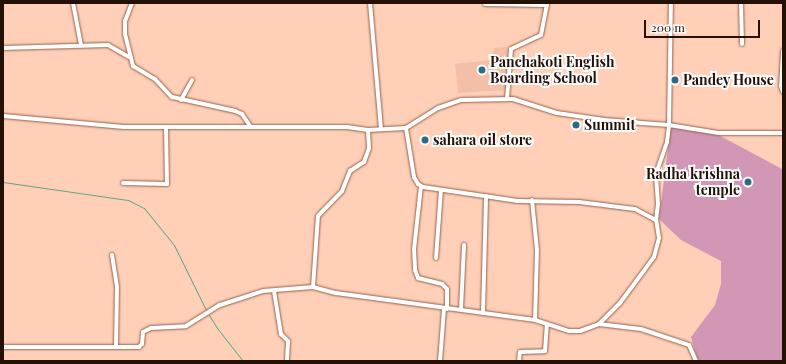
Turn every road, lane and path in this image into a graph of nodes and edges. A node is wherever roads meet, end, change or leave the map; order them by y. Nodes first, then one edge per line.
1 (73, 3) edge
2 (132, 3) edge
3 (370, 3) edge
4 (671, 3) edge
5 (741, 3) edge
6 (485, 4) edge
7 (546, 4) edge
8 (742, 44) dead end
9 (81, 45) junction
10 (3, 48) edge
11 (783, 51) edge
12 (129, 57) junction
13 (192, 80) dead end
14 (783, 92) edge
15 (507, 99) junction
16 (182, 100) junction
17 (3, 116) edge
18 (670, 125) junction
19 (250, 126) junction
20 (166, 127) junction
21 (406, 128) junction
22 (380, 129) junction
23 (368, 130) junction
24 (783, 133) edge
25 (123, 183) dead end
26 (421, 186) junction
27 (441, 190) junction
28 (486, 196) junction
29 (532, 200) junction
30 (656, 220) junction
31 (464, 245) dead end
32 (112, 254) dead end
33 (436, 258) dead end
34 (313, 287) junction
35 (274, 291) junction
36 (445, 309) junction
37 (461, 310) junction
38 (483, 313) junction
39 (535, 320) junction
40 (547, 324) junction
41 (599, 324) junction
42 (3, 347) edge
43 (116, 347) junction
44 (287, 361) edge
45 (440, 361) edge
46 (519, 361) edge
47 (696, 361) edge

1 - 9 street
2 - 12 street
3 - 22 street
4 - 18 street
5 - 8 street
6 - 7 street
7 - 15 street
9 - 10 street
9 - 12 street
11 - 14 street
12 - 16 street
13 - 16 street
15 - 18 street
15 - 21 street
16 - 19 street
17 - 20 street
18 - 24 street
18 - 30 street
19 - 20 street
19 - 23 street
20 - 25 street
21 - 22 street
21 - 26 street
22 - 23 street
23 - 34 street
26 - 27 street
26 - 36 street
27 - 28 street
27 - 33 street
28 - 29 street
28 - 38 street
29 - 30 street
29 - 39 street
30 - 41 street
31 - 37 street
32 - 43 street
34 - 35 street
34 - 36 street
35 - 43 street
35 - 44 street
36 - 37 street
36 - 45 street
37 - 38 street
38 - 39 street
39 - 40 street
40 - 41 street
40 - 46 street
41 - 47 street
42 - 43 street

